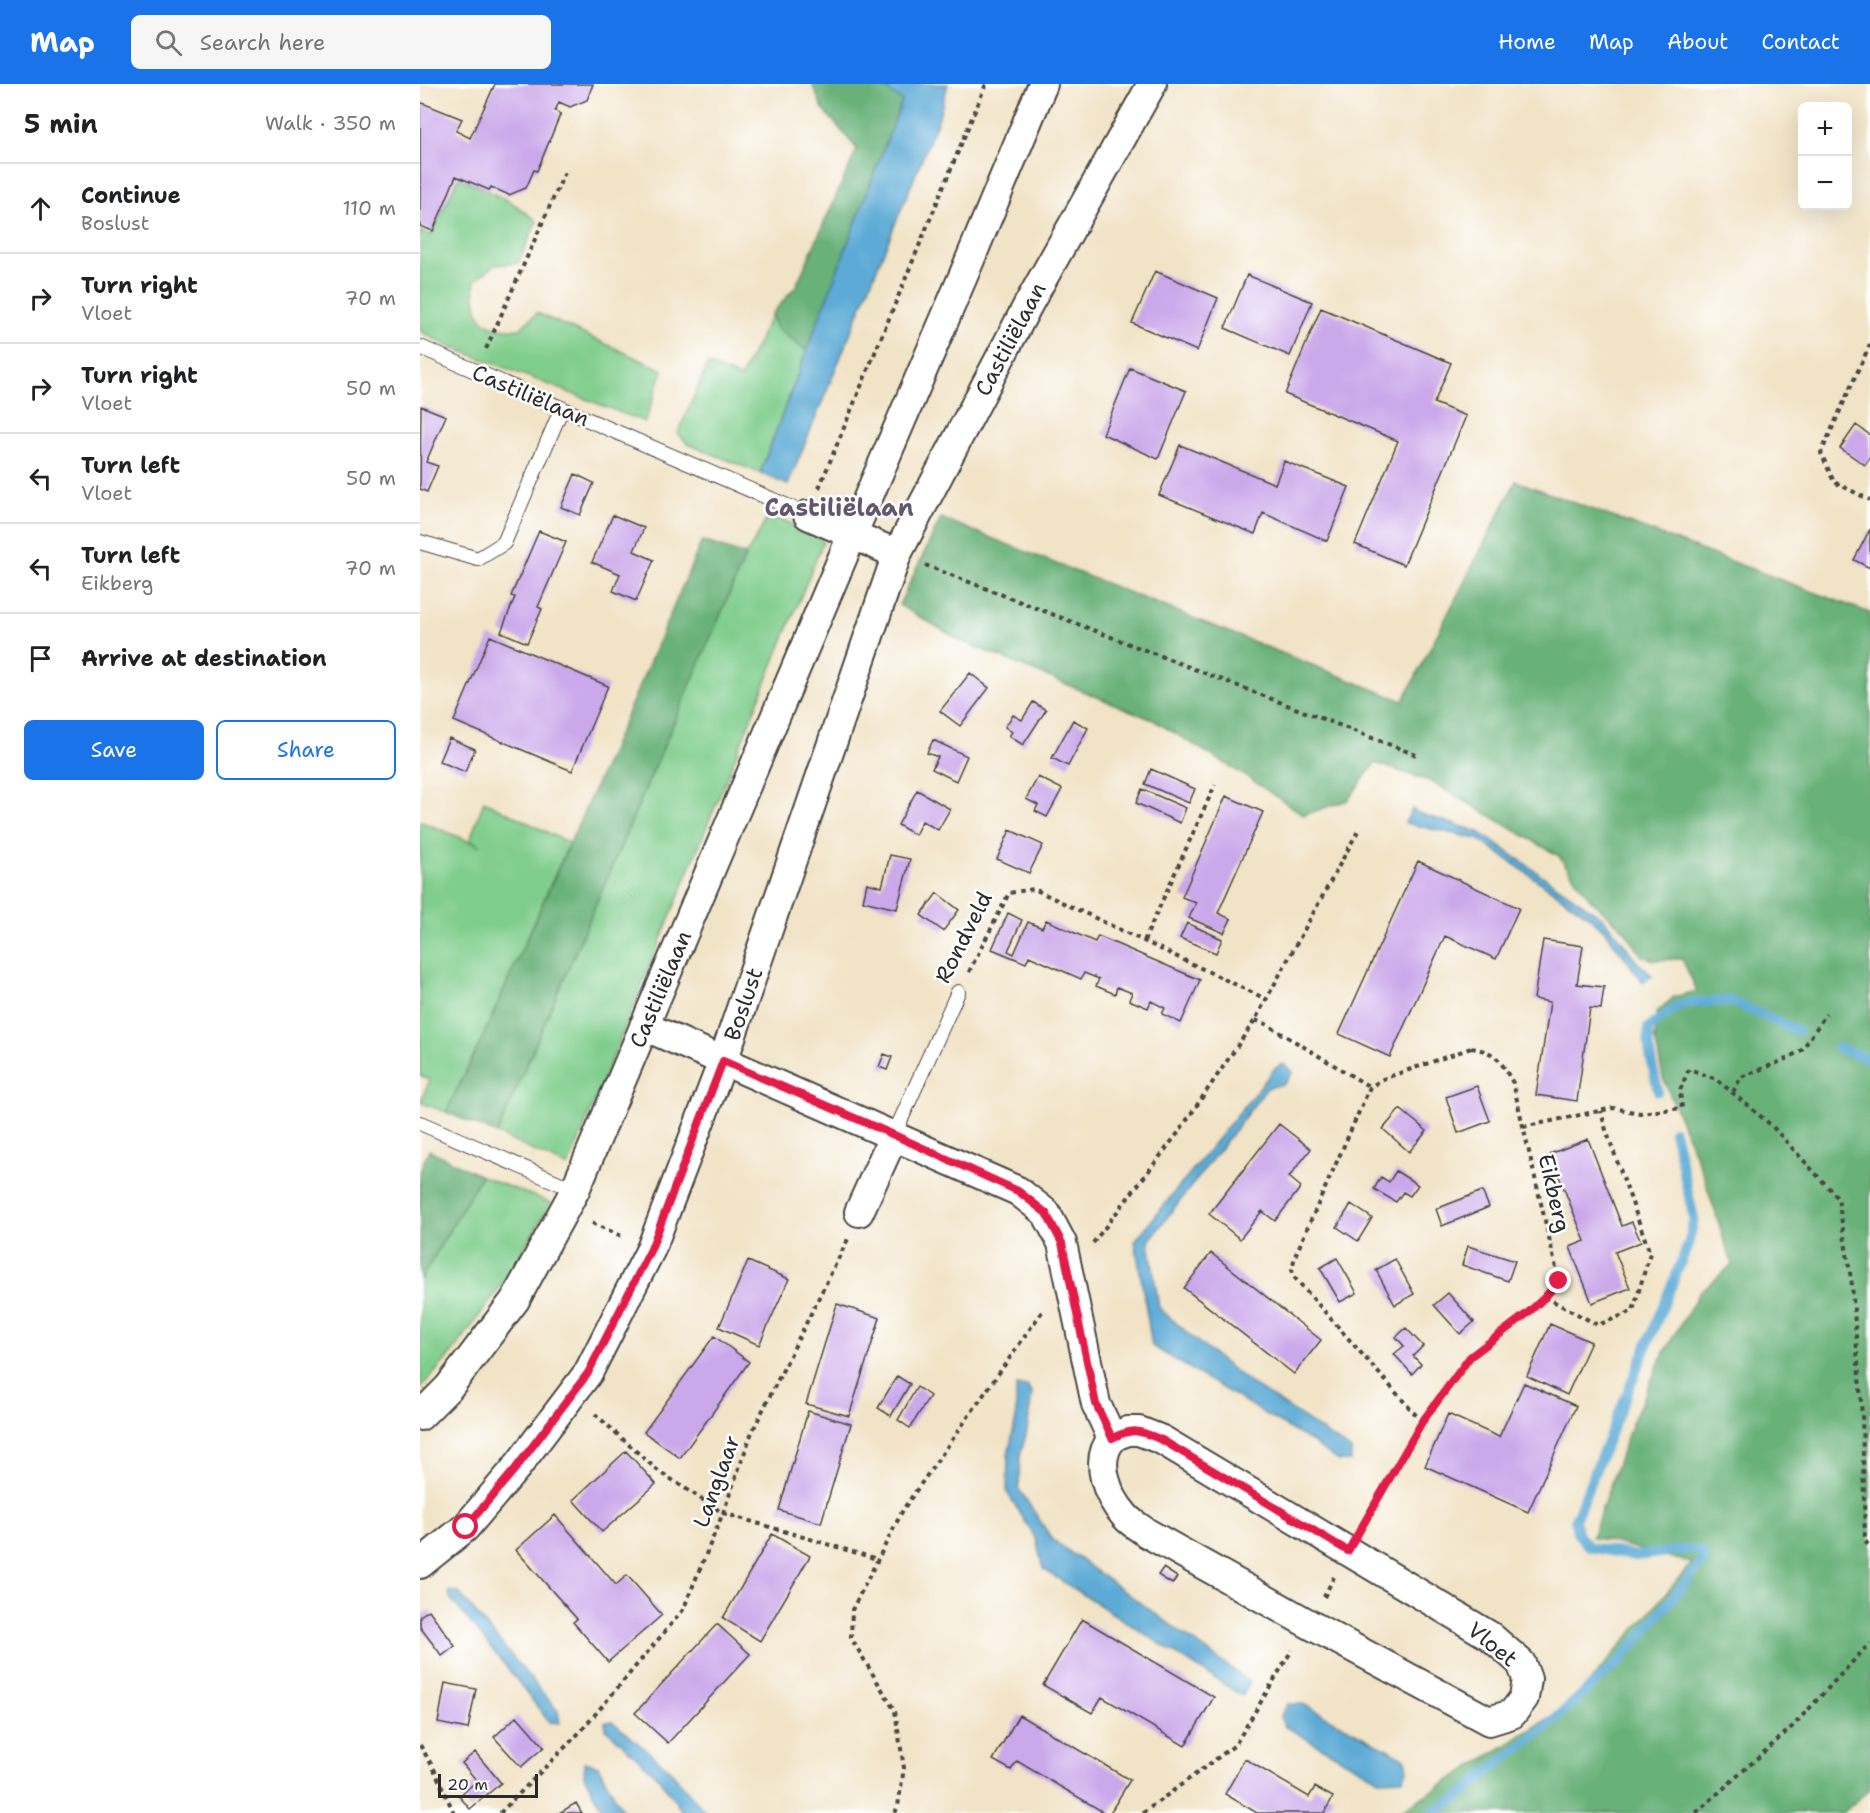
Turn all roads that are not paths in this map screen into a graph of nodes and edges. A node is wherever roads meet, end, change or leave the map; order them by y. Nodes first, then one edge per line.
1 (1043, 84) edge
2 (1152, 84) edge
3 (420, 347) edge
4 (562, 408) junction
5 (808, 514) joint
6 (853, 534) junction
7 (420, 543) edge
8 (897, 554) junction
9 (958, 992) road end
10 (645, 1026) junction
11 (723, 1061) junction
12 (420, 1123) edge
13 (894, 1135) junction
14 (570, 1200) junction
15 (859, 1212) dead end
16 (420, 1416) edge
17 (1112, 1438) junction
18 (420, 1564) edge

1 - 6 street, Castiliëlaan
2 - 8 street, Castiliëlaan
3 - 4 lane, Castiliëlaan
4 - 5 lane, Castiliëlaan
4 - 7 lane
5 - 6 street, Castiliëlaan
6 - 8 street, Castiliëlaan
6 - 10 street, Castiliëlaan
8 - 11 street, Boslust
9 - 13 lane, Rondveld
10 - 11 street
10 - 14 street, Castiliëlaan
11 - 13 street
11 - 18 street, Boslust
12 - 14 lane
13 - 15 street
13 - 17 street
14 - 16 street, Castiliëlaan
17 - 17 street, Vloet

